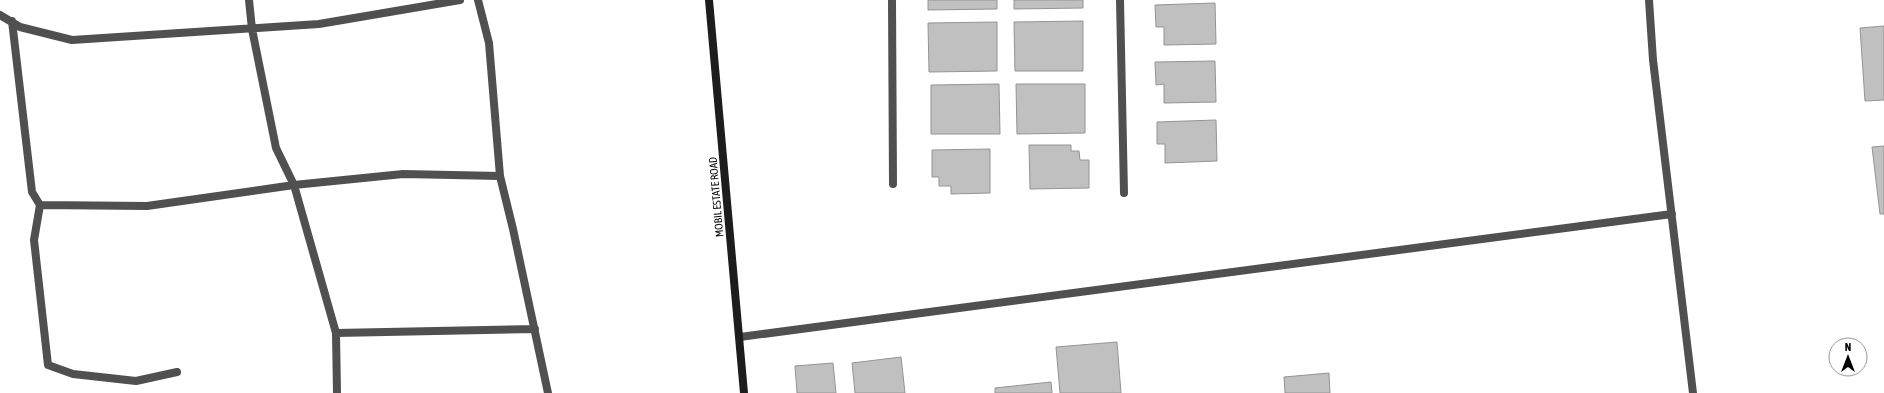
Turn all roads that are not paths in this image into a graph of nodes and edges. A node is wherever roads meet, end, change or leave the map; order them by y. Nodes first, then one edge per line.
1 (249, 0) edge
2 (460, 0) edge
3 (478, 0) edge
4 (709, 0) edge
5 (892, 0) edge
6 (1120, 0) edge
7 (1649, 0) edge
8 (0, 15) edge
9 (12, 22) junction
10 (252, 29) junction
11 (500, 176) junction
12 (893, 184) dead end
13 (294, 185) junction
14 (1124, 193) dead end
15 (40, 205) junction
16 (1672, 214) junction
17 (534, 329) junction
18 (336, 333) junction
19 (740, 337) junction
20 (176, 372) dead end
21 (337, 393) edge
22 (548, 393) edge
23 (744, 393) edge
24 (1693, 393) edge

1 - 10 street
2 - 10 street
3 - 11 street
4 - 19 main road, MOBIL ESTATE ROAD
5 - 12 street
6 - 14 street
7 - 16 street
8 - 9 street
9 - 10 street
9 - 15 street
10 - 13 street
11 - 13 street
11 - 17 street
13 - 15 street
13 - 18 street
15 - 20 street
16 - 19 street
16 - 24 street
17 - 18 street
17 - 22 street
18 - 21 street
19 - 23 main road, MOBIL ESTATE ROAD

